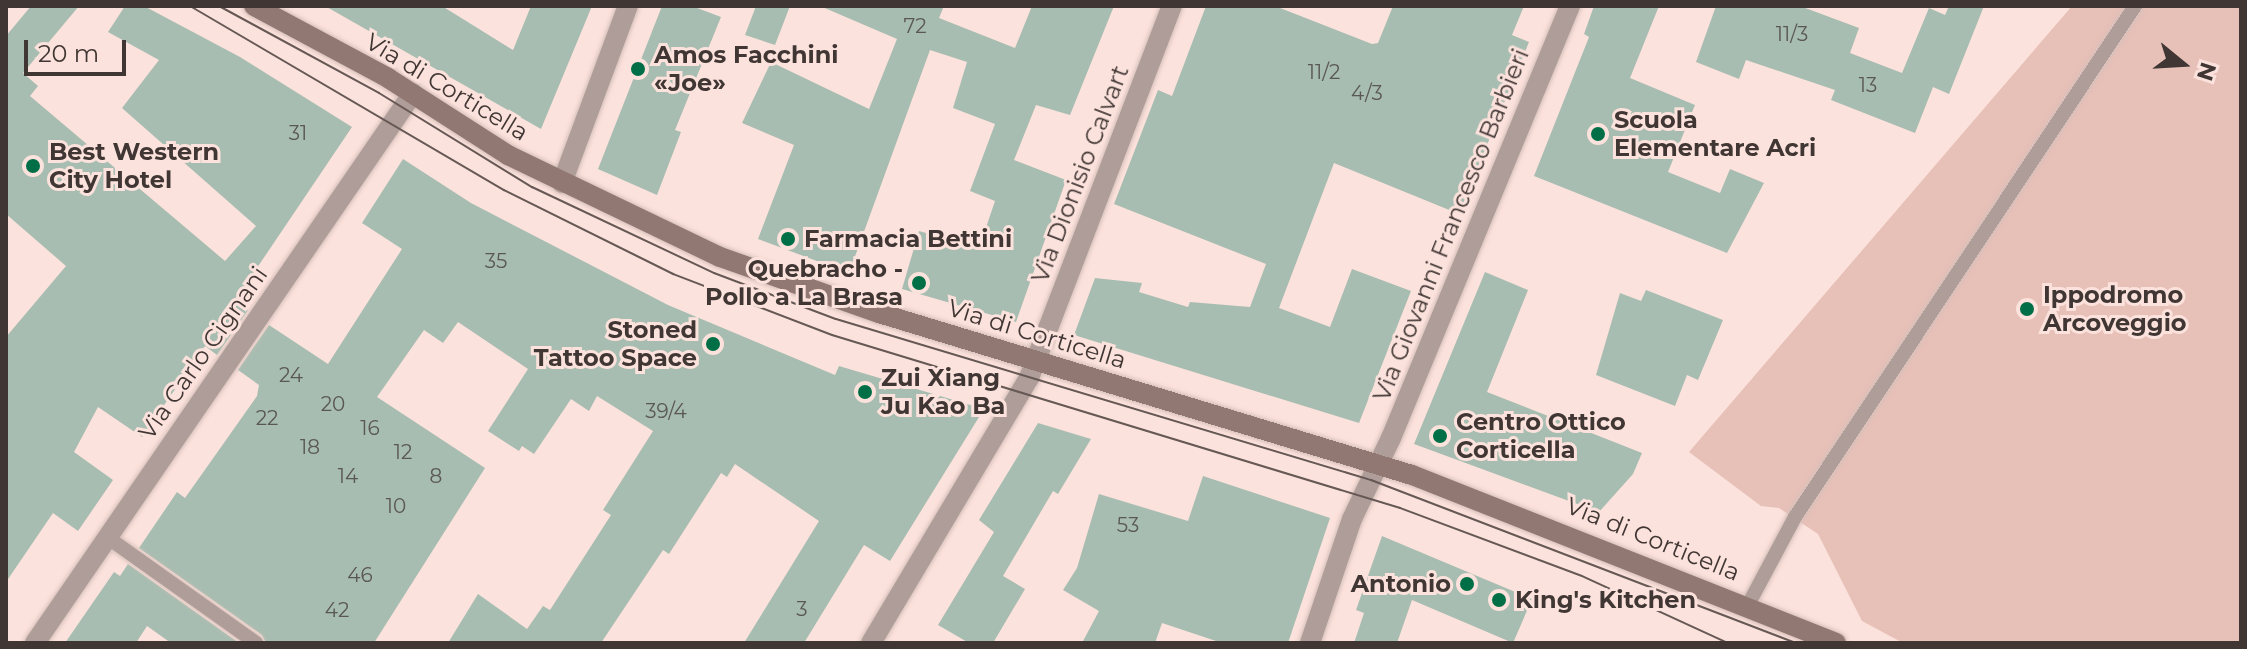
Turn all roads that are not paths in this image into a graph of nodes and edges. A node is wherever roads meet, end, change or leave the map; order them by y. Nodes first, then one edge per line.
1 (254, 6) edge
2 (628, 6) edge
3 (1172, 6) edge
4 (1570, 6) edge
5 (2135, 6) edge
6 (413, 93) junction
7 (562, 183) junction
8 (1036, 360) junction
9 (1379, 464) junction
10 (107, 537) junction
11 (1748, 605) junction
12 (35, 643) edge
13 (256, 643) edge
14 (871, 643) edge
15 (1310, 643) edge
16 (1836, 643) edge

1 - 6 main road, Via di Corticella
2 - 7 street
3 - 8 street, Via Dionisio Calvart
4 - 9 street, Via Giovanni Francesco Barbieri
5 - 11 lane
6 - 7 main road, Via di Corticella
6 - 10 street, Via Carlo Cignani
7 - 8 main road, Via di Corticella
8 - 9 main road, Via di Corticella
8 - 14 street, Via Dionisio Calvart
9 - 11 main road, Via di Corticella
9 - 15 street, Via Giovanni Francesco Barbieri
10 - 12 street, Via Carlo Cignani
10 - 13 lane
11 - 16 main road, Via di Corticella

